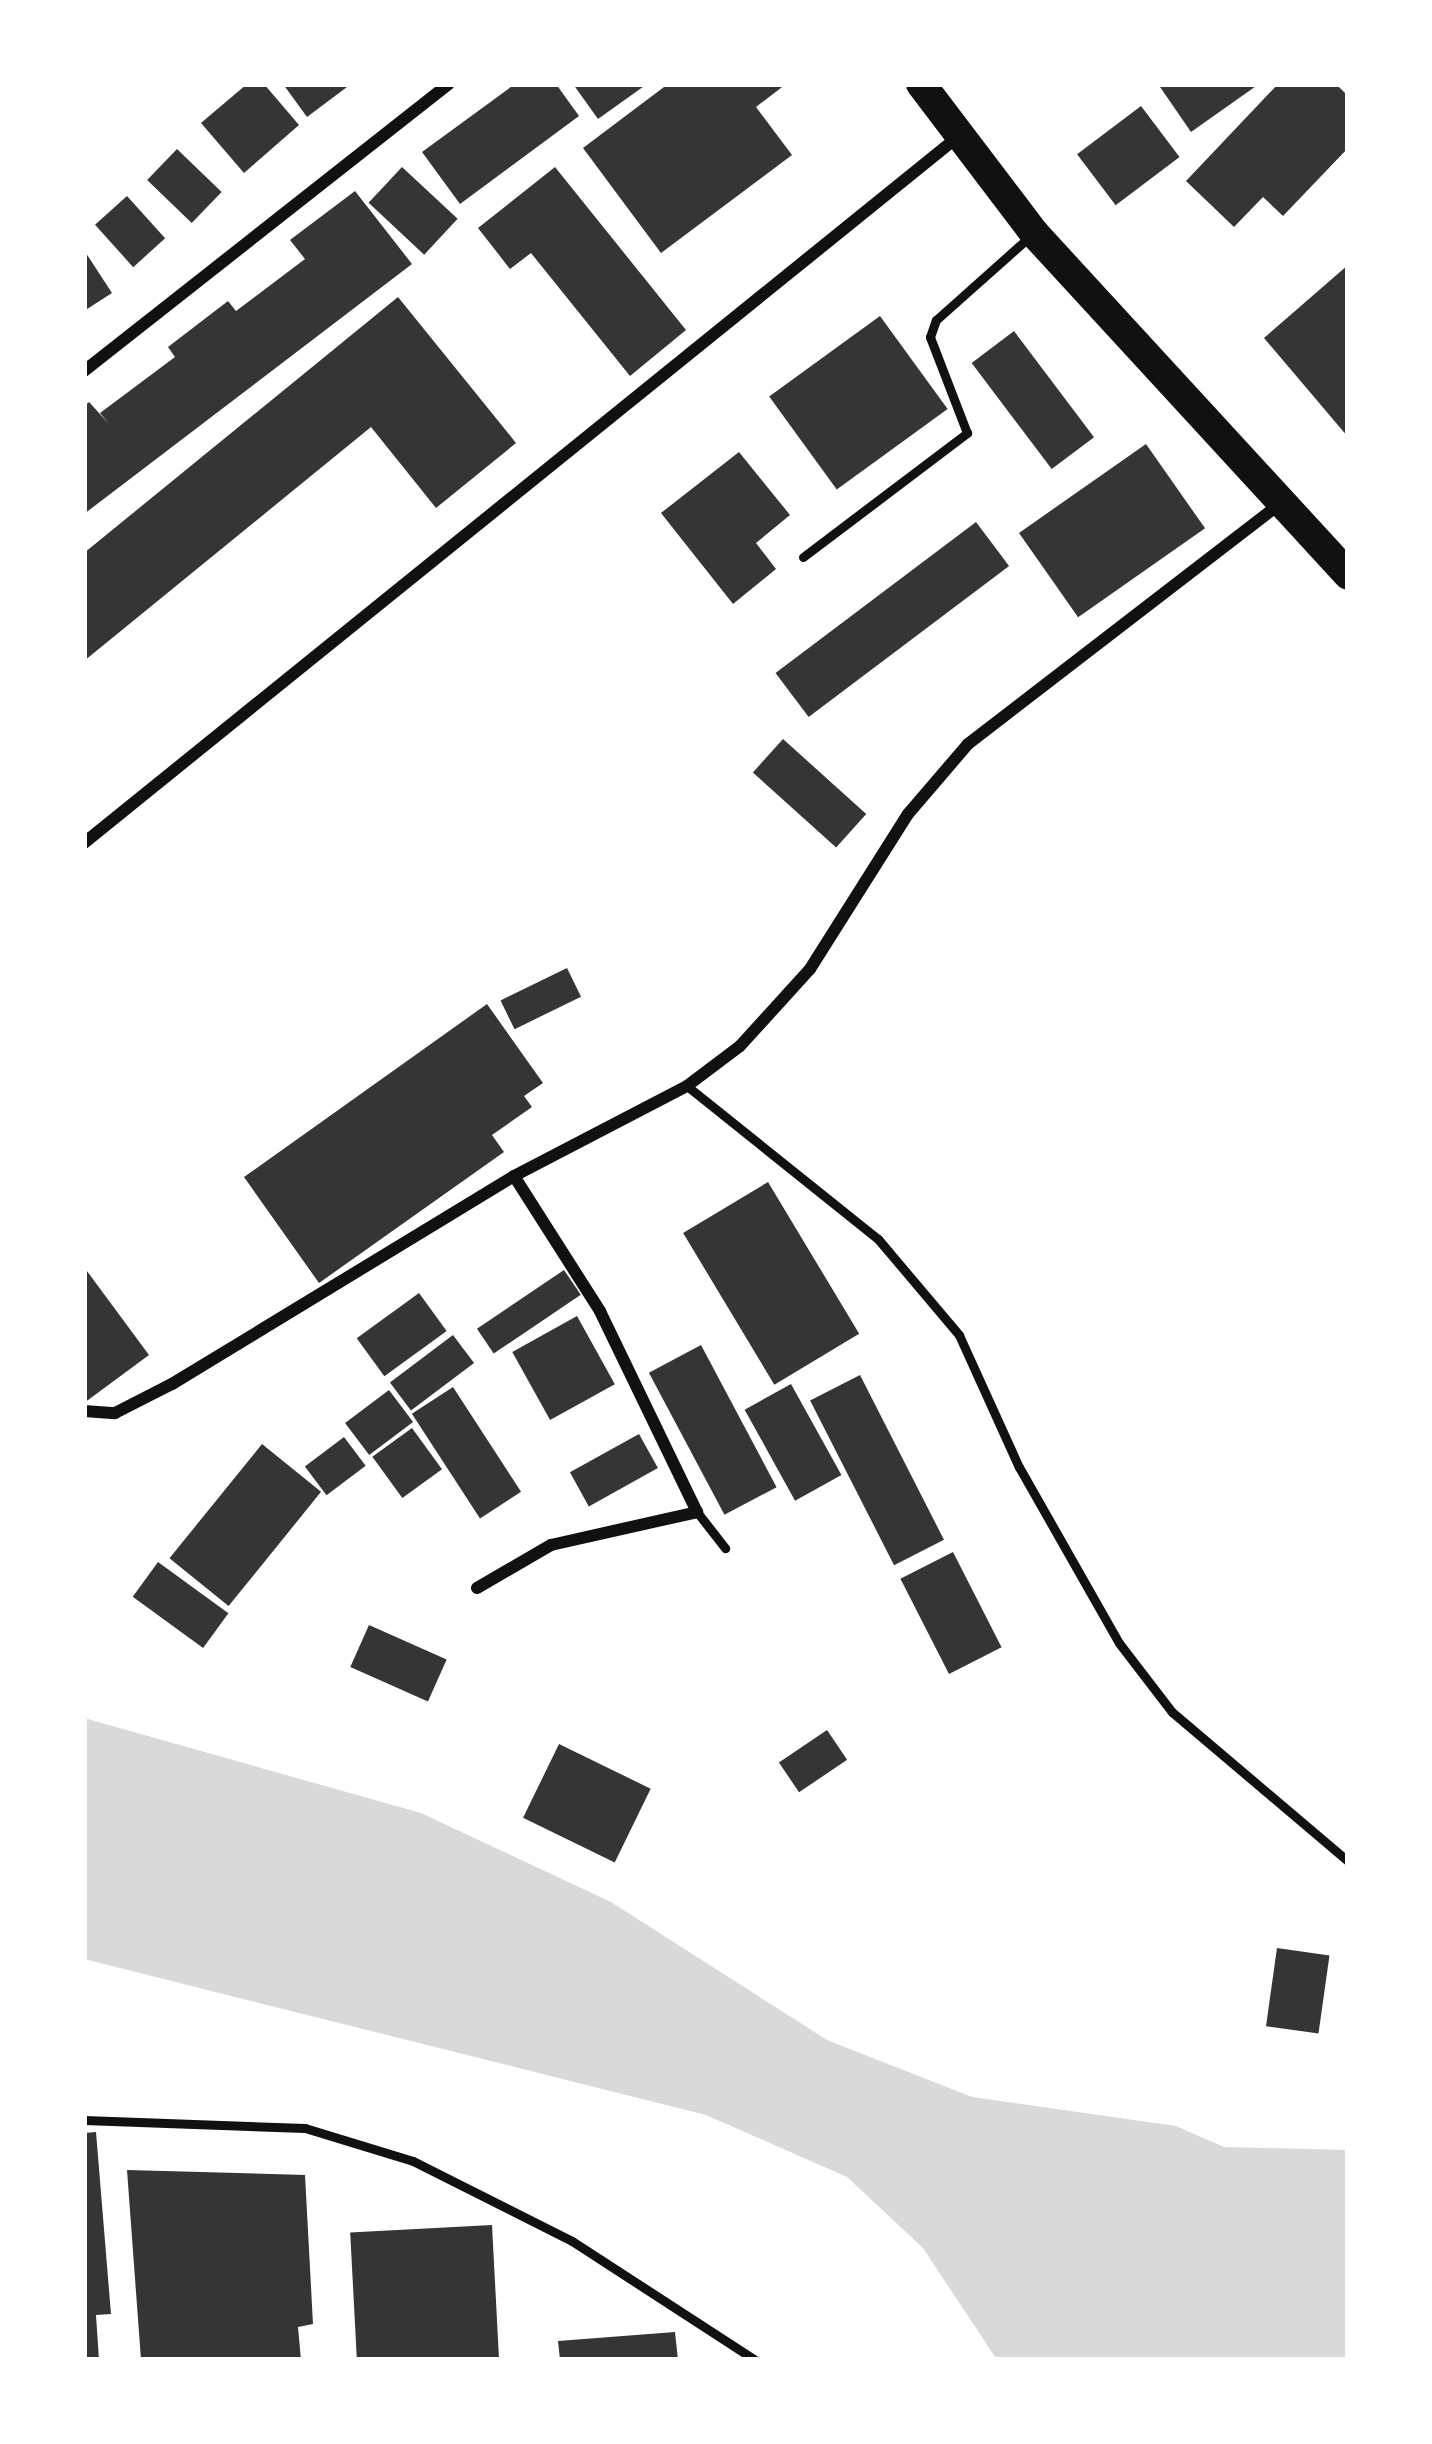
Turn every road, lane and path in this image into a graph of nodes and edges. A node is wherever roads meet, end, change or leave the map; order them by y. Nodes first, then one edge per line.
1 (448, 84) edge
2 (920, 84) edge
3 (960, 136) junction
4 (1034, 233) junction
5 (84, 371) edge
6 (1286, 499) junction
7 (803, 556) dead end
8 (1348, 574) edge
9 (84, 843) edge
10 (687, 1086) junction
11 (514, 1176) junction
12 (84, 1411) edge
13 (698, 1512) junction
14 (725, 1548) dead end
15 (477, 1588) dead end
16 (1348, 1861) edge
17 (84, 2120) edge
18 (755, 2360) edge

1 - 5 street
2 - 3 main road
3 - 4 main road
3 - 9 street
4 - 6 main road
4 - 7 lane
6 - 8 main road
6 - 10 street
10 - 11 street
10 - 16 lane
11 - 12 street
11 - 13 street
13 - 14 lane
13 - 15 street
17 - 18 lane

